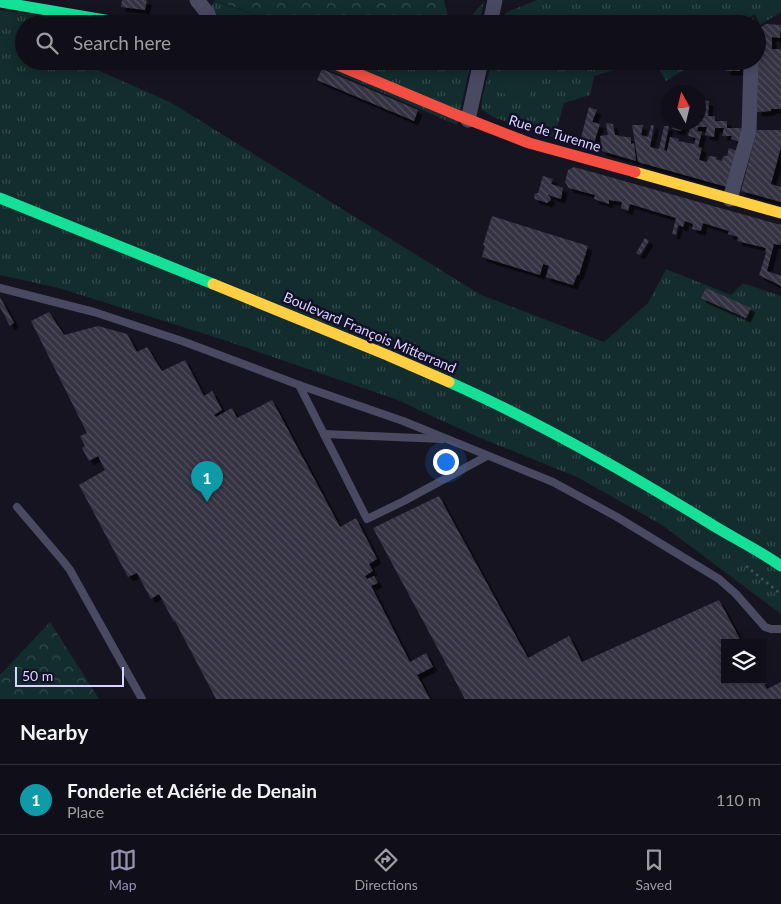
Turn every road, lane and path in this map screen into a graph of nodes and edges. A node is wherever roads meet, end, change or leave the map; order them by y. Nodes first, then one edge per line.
1 (197, 0) edge
2 (495, 0) edge
3 (0, 2) edge
4 (76, 15) edge
5 (208, 15) edge
6 (492, 15) edge
7 (349, 70) edge
8 (479, 70) edge
9 (751, 70) edge
10 (468, 120) junction
11 (0, 198) edge
12 (730, 199) junction
13 (781, 213) edge
14 (0, 288) edge
15 (299, 384) junction
16 (324, 434) junction
17 (449, 440) junction
18 (487, 456) junction
19 (17, 508) dead end
20 (713, 526) junction
21 (745, 564) dead end
22 (760, 565) dead end
23 (781, 566) edge
24 (781, 594) edge
25 (781, 630) edge
26 (142, 699) edge

1 - 5 street
2 - 6 street
3 - 4 main road
7 - 10 main road, Rue de Turenne
8 - 10 street
9 - 12 street
10 - 12 main road, Rue de Turenne
11 - 20 main road, Boulevard François Mitterrand
12 - 13 main road, Rue de Turenne
14 - 15 lane
15 - 16 lane
15 - 17 lane
16 - 17 lane
16 - 18 lane
17 - 18 lane
18 - 25 lane
19 - 26 lane
20 - 22 main road, Boulevard François Mitterrand
20 - 23 main road, Boulevard François Mitterrand
21 - 24 path

